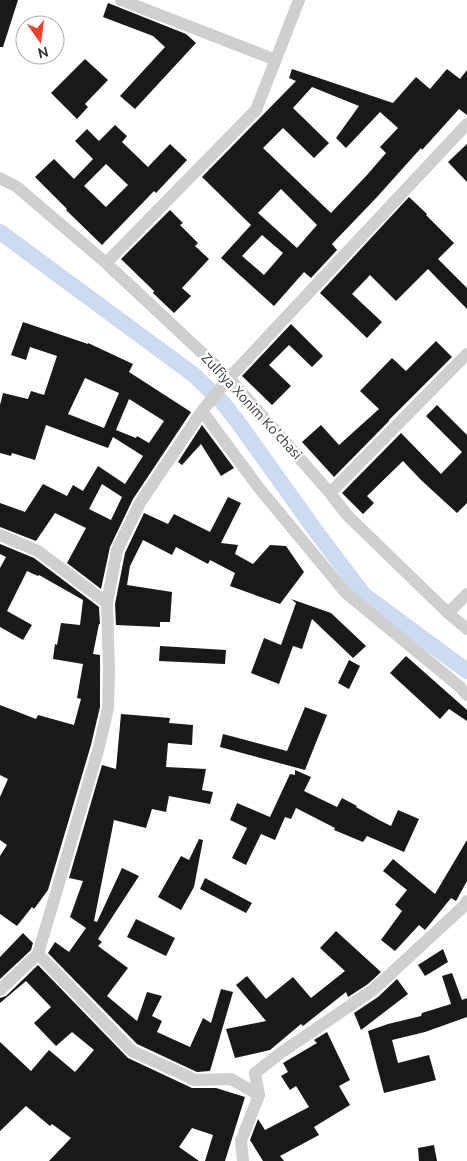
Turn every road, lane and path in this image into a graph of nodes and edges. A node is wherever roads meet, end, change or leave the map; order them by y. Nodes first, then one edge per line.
1 (123, 0) edge
2 (299, 0) edge
3 (276, 60) junction
4 (467, 124) edge
5 (0, 178) edge
6 (106, 263) junction
7 (467, 354) edge
8 (227, 381) junction
9 (206, 406) junction
10 (330, 492) junction
11 (0, 535) edge
12 (467, 594) edge
13 (107, 603) junction
14 (448, 613) junction
15 (467, 629) edge
16 (467, 695) edge
17 (467, 901) edge
18 (38, 954) junction
19 (0, 990) edge
20 (260, 1095) junction
21 (243, 1161) edge

1 - 3 street
2 - 3 street
3 - 6 street
4 - 8 street
5 - 6 street, Zulfiya Xonim Ko'chasi
6 - 8 street, Zulfiya Xonim Ko'chasi
7 - 10 street
8 - 9 street
8 - 10 street, Zulfiya Xonim Ko'chasi
9 - 13 street
9 - 16 street
10 - 14 street, Zulfiya Xonim Ko'chasi
11 - 13 street
12 - 14 street
13 - 18 street
14 - 15 street, Zulfiya Xonim Ko'chasi
17 - 20 street
18 - 19 street
18 - 20 street
20 - 21 street

